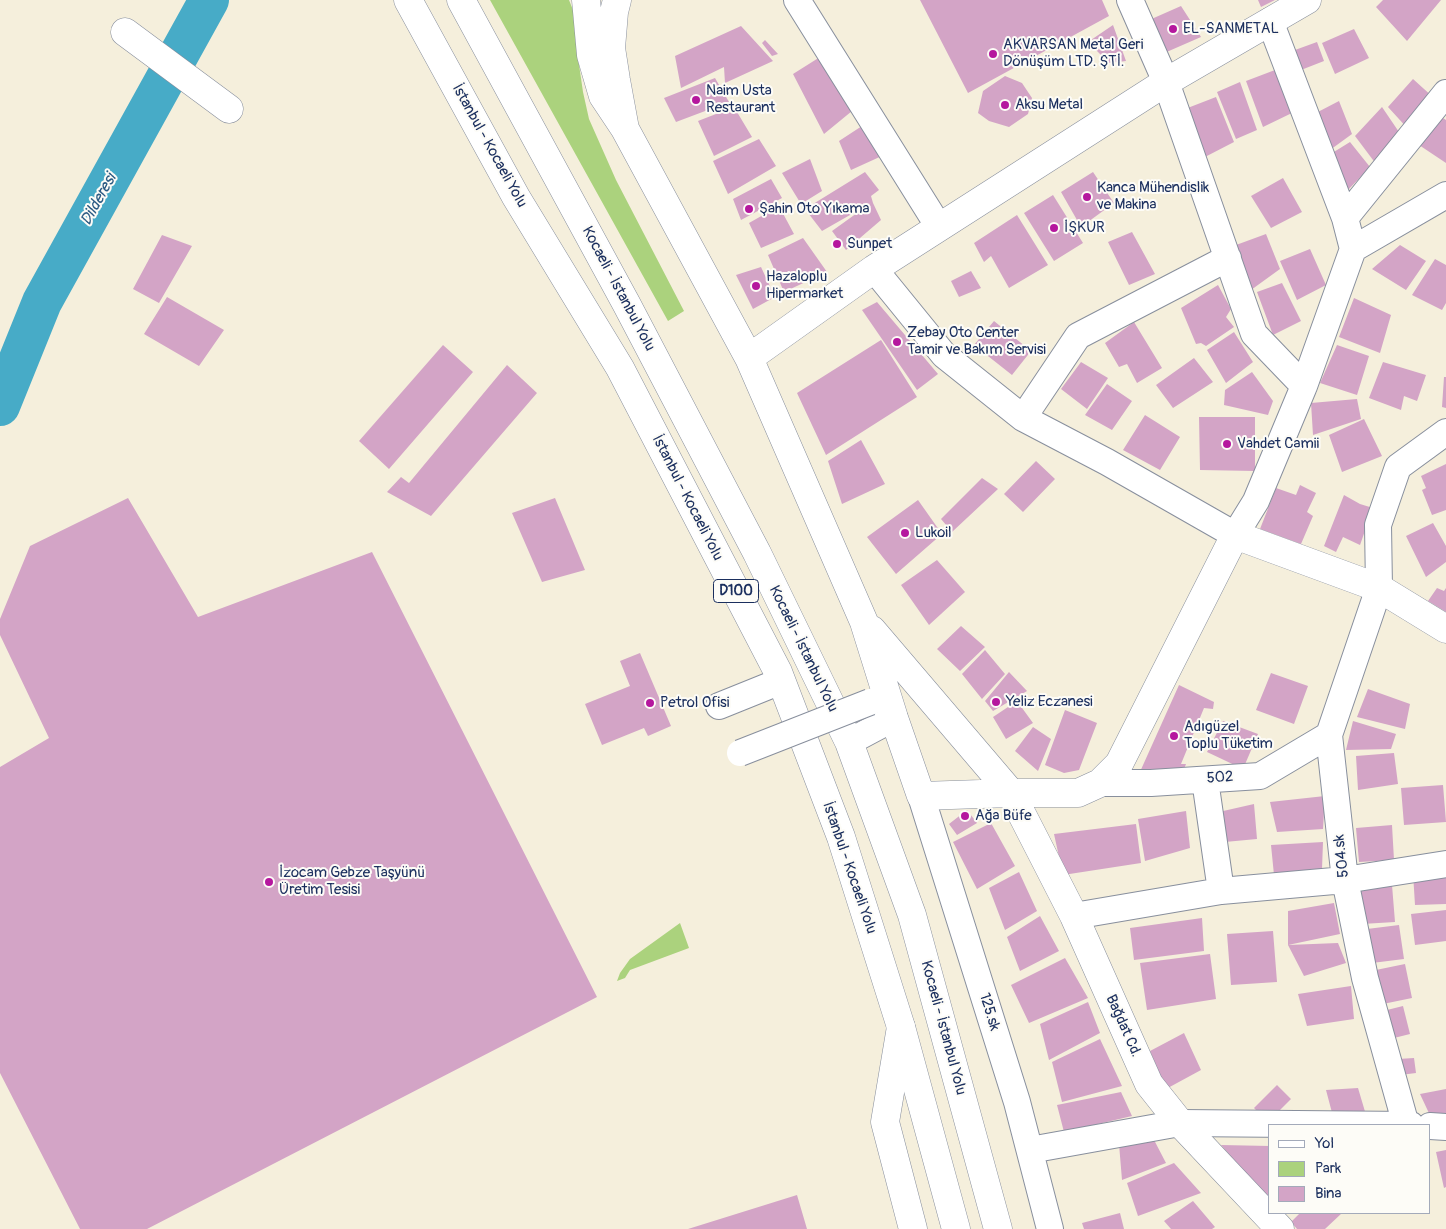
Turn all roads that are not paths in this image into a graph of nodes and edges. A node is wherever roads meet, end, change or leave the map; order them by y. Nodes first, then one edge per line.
1 (408, 0) edge
2 (461, 0) edge
3 (586, 0) edge
4 (617, 0) edge
5 (797, 0) edge
6 (1130, 0) edge
7 (1307, 0) edge
8 (1270, 21) junction
9 (125, 32) dead end
10 (1166, 82) junction
11 (1446, 93) edge
12 (229, 109) dead end
13 (625, 129) junction
14 (1446, 195) edge
15 (1345, 218) junction
16 (939, 227) junction
17 (1353, 250) junction
18 (1228, 258) junction
19 (874, 269) junction
20 (748, 358) junction
21 (1304, 386) junction
22 (1024, 418) junction
23 (1446, 432) edge
24 (1235, 535) junction
25 (1379, 588) junction
26 (864, 622) junction
27 (1446, 629) edge
28 (781, 681) junction
29 (870, 702) dead end
30 (719, 706) dead end
31 (894, 718) junction
32 (1330, 736) junction
33 (849, 742) junction
34 (740, 753) dead end
35 (1205, 780) junction
36 (1100, 783) junction
37 (1011, 793) junction
38 (921, 796) junction
39 (1446, 864) edge
40 (1345, 880) junction
41 (1221, 891) junction
42 (1074, 916) junction
43 (901, 1027) junction
44 (1180, 1123) junction
45 (1293, 1124) edge
46 (1406, 1124) edge
47 (1431, 1126) edge
48 (1446, 1127) edge
49 (1030, 1150) junction
50 (913, 1229) edge
51 (956, 1229) edge
52 (998, 1229) edge
53 (1050, 1229) edge
54 (1280, 1229) edge

1 - 28 main road, İstanbul - Kocaeli Yolu / D100
2 - 33 main road, Kocaeli - İstanbul Yolu / D100
3 - 13 main road
4 - 13 main road
5 - 16 street
6 - 10 street
7 - 8 main road
8 - 10 main road
8 - 15 street
9 - 12 main road
10 - 16 main road
10 - 18 street
11 - 15 street
13 - 20 main road
14 - 17 street
15 - 17 street
16 - 19 main road
17 - 21 street
18 - 21 street
18 - 22 street
19 - 20 main road
19 - 22 street
20 - 26 main road
21 - 24 street
22 - 24 street
23 - 25 street, 504.sk
24 - 25 main road
24 - 36 main road
25 - 27 main road
25 - 32 street, 504.sk
26 - 31 main road
26 - 37 main road, Bağdat Cd.
28 - 30 street
28 - 43 main road, İstanbul - Kocaeli Yolu / D100
29 - 34 street, bridge
31 - 33 street
31 - 38 main road
32 - 35 street, 502
32 - 40 street, 504.sk
33 - 52 main road, Kocaeli - İstanbul Yolu / D100
35 - 36 street, 502
35 - 41 street
36 - 37 main road
37 - 38 main road
37 - 42 main road, Bağdat Cd.
38 - 49 street, 125.sk
39 - 40 street
40 - 41 street
40 - 46 street, 504.sk
41 - 42 street
42 - 44 main road, Bağdat Cd.
43 - 50 main road
43 - 51 main road, İstanbul - Kocaeli Yolu / D100
44 - 45 street
44 - 49 street
44 - 54 main road, Bağdat Cd.
47 - 48 street
49 - 53 street, 125.sk

